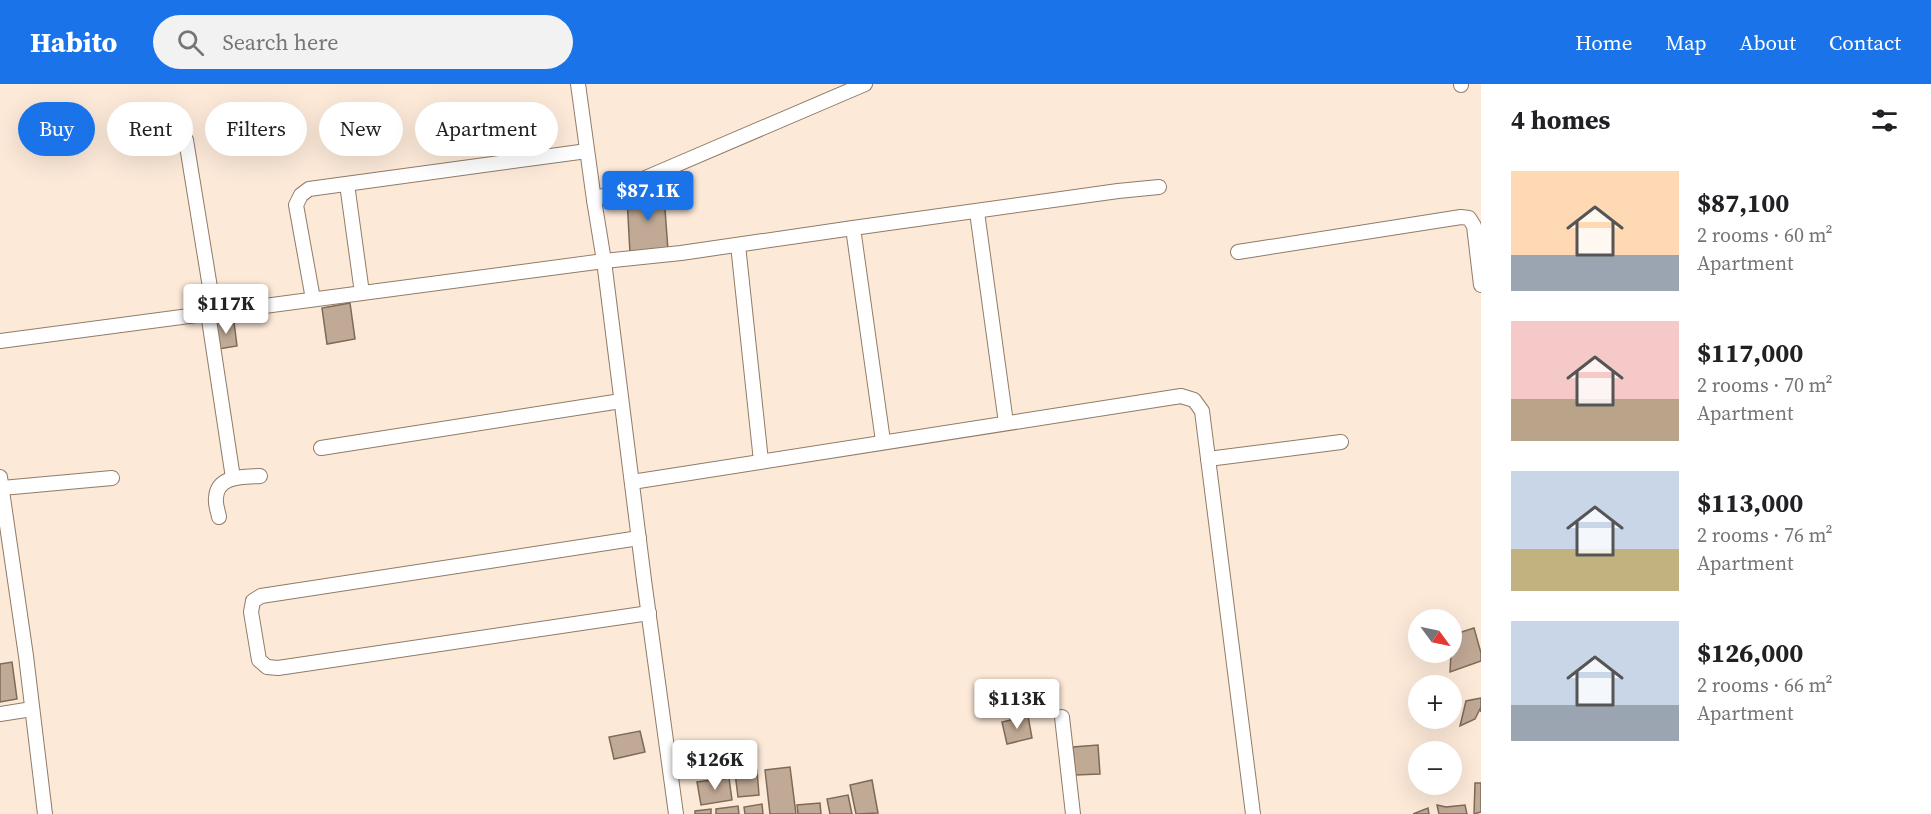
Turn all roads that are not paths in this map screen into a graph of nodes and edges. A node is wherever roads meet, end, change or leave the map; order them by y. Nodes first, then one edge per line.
1 (578, 84) edge
2 (865, 84) edge
3 (587, 151) junction
4 (188, 156) edge
5 (347, 184) junction
6 (1159, 188) dead end
7 (594, 200) junction
8 (977, 212) junction
9 (854, 228) junction
10 (738, 245) junction
11 (1238, 252) dead end
12 (604, 261) junction
13 (1481, 285) edge
14 (362, 293) junction
15 (313, 300) junction
16 (211, 313) junction
17 (0, 340) edge
18 (621, 401) junction
19 (1006, 423) junction
20 (883, 441) junction
21 (1341, 442) dead end
22 (321, 448) dead end
23 (1208, 459) junction
24 (761, 461) junction
25 (260, 476) dead end
26 (112, 478) dead end
27 (233, 478) junction
28 (1, 482) edge
29 (632, 482) junction
30 (2, 502) edge
31 (219, 517) dead end
32 (639, 538) junction
33 (649, 613) junction
34 (33, 709) junction
35 (0, 714) edge
36 (1062, 717) dead end
37 (45, 814) edge
38 (676, 814) edge
39 (1072, 814) edge
40 (1252, 814) edge

1 - 3 street
2 - 7 street
3 - 5 street
3 - 7 street
4 - 16 street
5 - 14 street
5 - 15 street
6 - 8 street
7 - 12 street
8 - 9 street
8 - 19 street
9 - 10 street
9 - 20 street
10 - 12 street
10 - 24 street
11 - 13 street
12 - 14 street
12 - 18 street
14 - 15 street
15 - 16 street
16 - 17 street
16 - 27 street
18 - 22 street
18 - 29 street
19 - 20 street
19 - 23 street
20 - 24 street
21 - 23 street
23 - 40 street
24 - 29 street
25 - 27 street
26 - 28 street
27 - 31 street
28 - 30 street
29 - 32 street
30 - 34 street
32 - 33 street
32 - 33 street
33 - 38 street
34 - 35 street
34 - 37 street
36 - 39 street

